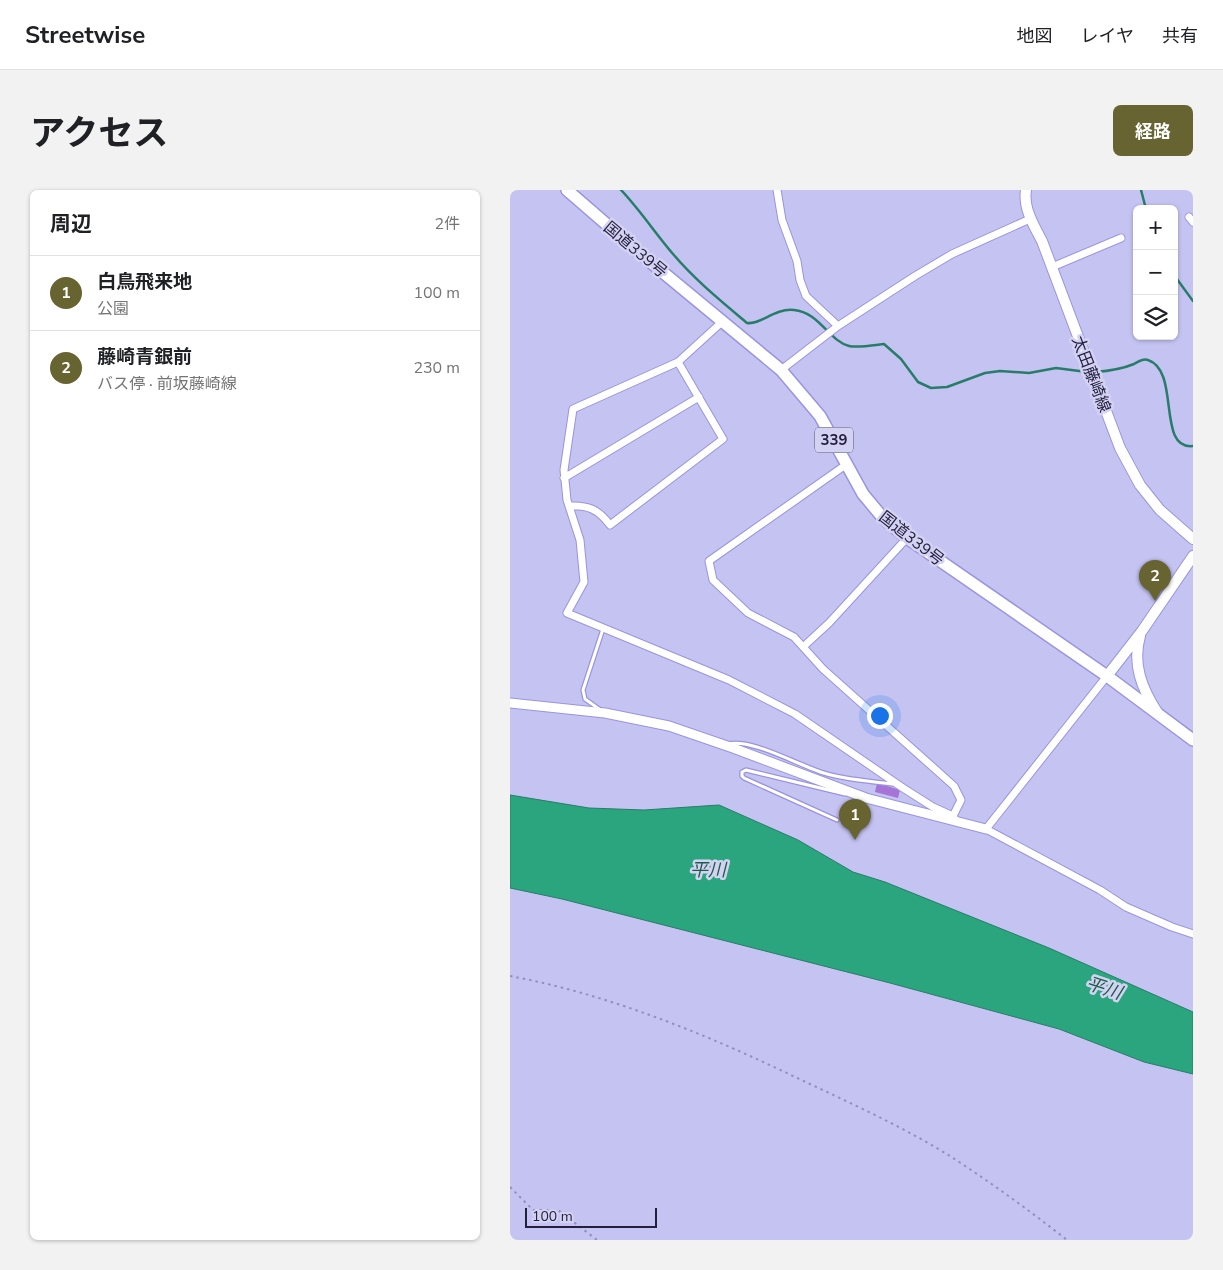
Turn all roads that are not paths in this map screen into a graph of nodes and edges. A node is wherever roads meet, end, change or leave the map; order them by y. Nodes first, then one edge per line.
1 (567, 190) edge
2 (777, 190) edge
3 (1026, 190) edge
4 (1030, 219) junction
5 (1121, 238) dead end
6 (1052, 267) junction
7 (723, 321) junction
8 (838, 326) junction
9 (678, 362) junction
10 (781, 370) junction
11 (699, 397) junction
12 (847, 464) junction
13 (564, 478) junction
14 (569, 506) junction
15 (907, 538) junction
16 (1193, 539) edge
17 (1193, 556) edge
18 (1190, 568) edge
19 (603, 628) junction
20 (1142, 631) junction
21 (803, 647) junction
22 (1107, 676) junction
23 (510, 703) edge
24 (1157, 712) junction
25 (605, 713) junction
26 (1193, 740) edge
27 (725, 745) junction
28 (898, 784) junction
29 (866, 798) junction
30 (954, 818) junction
31 (837, 820) dead end
32 (986, 829) junction
33 (1193, 934) edge

1 - 7 highway, 国道339号 / 339
2 - 8 street
3 - 4 main road, 太田藤崎線
4 - 6 main road, 太田藤崎線
4 - 8 street
5 - 6 street
6 - 16 main road, 太田藤崎線
7 - 9 street
7 - 10 highway, 国道339号 / 339
8 - 10 street
9 - 11 street
9 - 13 street
10 - 12 highway, 国道339号 / 339
11 - 13 street
11 - 14 street
12 - 15 highway, 国道339号 / 339
12 - 21 street
13 - 14 street
14 - 19 street
15 - 21 street
15 - 22 highway, 国道339号 / 339
17 - 18 main road
18 - 20 main road
19 - 25 lane
19 - 28 street
20 - 22 main road
20 - 24 main road
21 - 30 street
22 - 24 highway, 国道339号 / 339
22 - 32 street
23 - 25 street
24 - 26 highway, 国道339号 / 339
25 - 27 street
27 - 28 lane
27 - 29 street
28 - 30 street
29 - 30 street
29 - 31 lane
30 - 32 street
32 - 33 street

